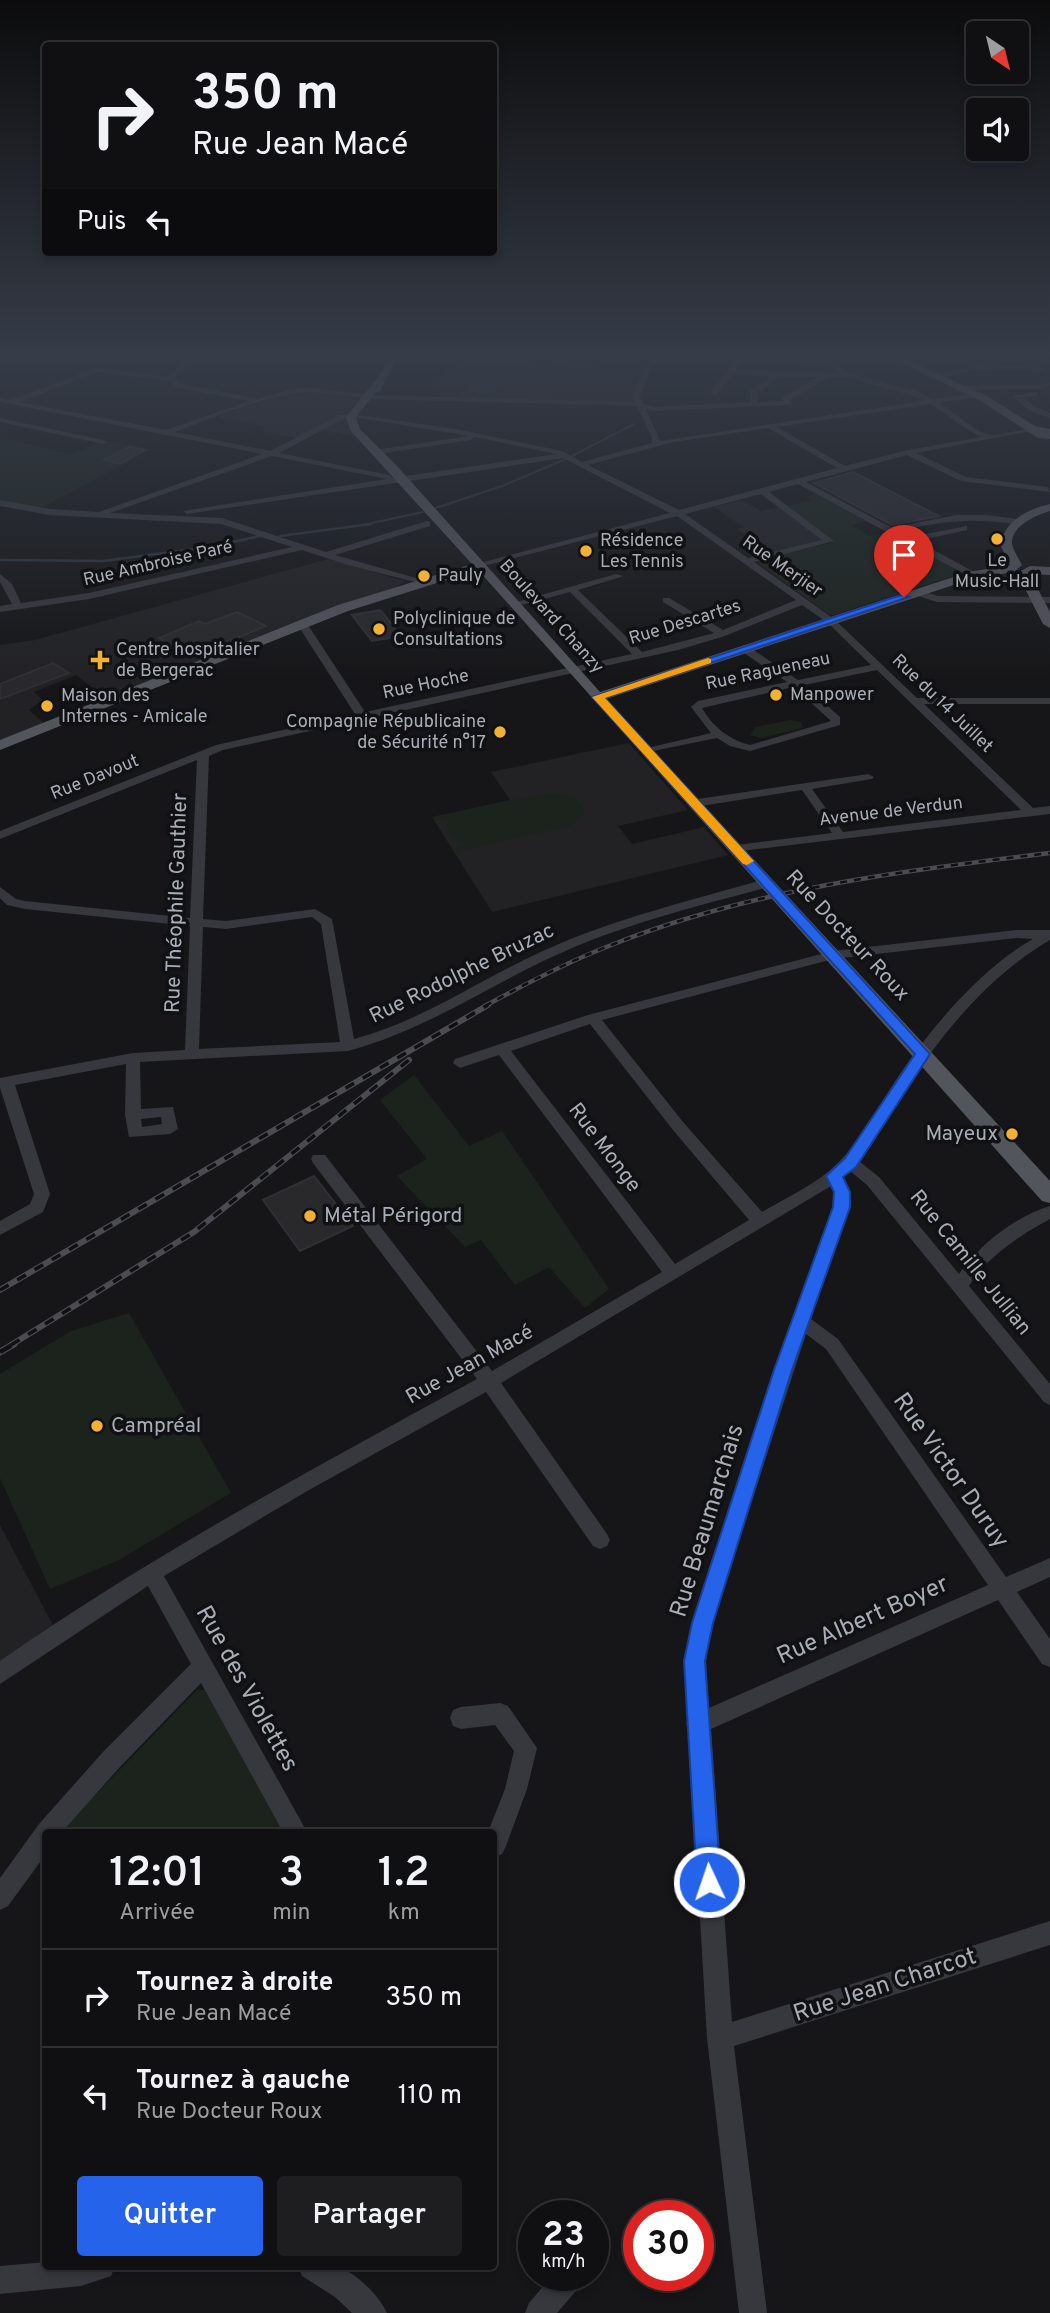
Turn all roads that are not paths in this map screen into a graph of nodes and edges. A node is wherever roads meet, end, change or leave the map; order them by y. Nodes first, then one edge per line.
1 (242, 464) edge
2 (314, 464) edge
3 (388, 464) edge
4 (509, 464) edge
5 (583, 464) edge
6 (835, 464) edge
7 (867, 464) edge
8 (932, 464) edge
9 (846, 470) junction
10 (398, 475) junction
11 (425, 476) junction
12 (380, 479) junction
13 (801, 482) junction
14 (1049, 489) edge
15 (411, 490) junction
16 (764, 492) junction
17 (0, 503) edge
18 (1048, 508) edge
19 (203, 514) junction
20 (680, 514) junction
21 (98, 515) junction
22 (1020, 522) junction
23 (428, 524) dead end
24 (964, 528) dead end
25 (893, 530) junction
26 (910, 540) junction
27 (303, 547) junction
28 (325, 555) junction
29 (747, 561) junction
30 (479, 566) junction
31 (1020, 569) junction
32 (1050, 571) edge
33 (973, 575) junction
34 (619, 576) dead end
35 (0, 577) edge
36 (421, 582) junction
37 (572, 589) junction
38 (918, 593) junction
39 (1035, 599) junction
40 (666, 600) dead end
41 (1050, 600) edge
42 (803, 601) junction
43 (514, 604) junction
44 (19, 606) junction
45 (0, 609) edge
46 (831, 621) junction
47 (302, 624) junction
48 (1050, 624) edge
49 (721, 633) junction
50 (745, 649) junction
51 (640, 656) junction
52 (878, 667) junction
53 (574, 671) junction
54 (796, 684) junction
55 (598, 697) junction
56 (914, 701) junction
57 (1050, 701) edge
58 (362, 716) junction
59 (721, 734) junction
60 (0, 745) edge
61 (647, 751) junction
62 (203, 753) junction
63 (867, 777) dead end
64 (805, 787) junction
65 (695, 803) junction
66 (1050, 810) edge
67 (1030, 813) junction
68 (0, 835) edge
69 (840, 836) junction
70 (737, 849) junction
71 (767, 883) junction
72 (0, 891) edge
73 (6, 904) edge
74 (198, 922) junction
75 (1049, 934) edge
76 (833, 955) junction
77 (593, 1017) junction
78 (348, 1046) junction
79 (503, 1050) junction
80 (192, 1054) junction
81 (922, 1054) junction
82 (133, 1058) junction
83 (460, 1063) dead end
84 (3, 1082) edge
85 (134, 1115) dead end
86 (319, 1160) dead end
87 (842, 1169) junction
88 (1050, 1195) edge
89 (1050, 1212) edge
90 (760, 1221) junction
91 (0, 1229) edge
92 (672, 1272) junction
93 (960, 1287) junction
94 (801, 1321) junction
95 (489, 1381) junction
96 (1050, 1397) edge
97 (600, 1540) dead end
98 (1050, 1567) edge
99 (150, 1572) junction
100 (1003, 1588) junction
101 (1050, 1657) edge
102 (203, 1666) junction
103 (0, 1674) edge
104 (461, 1718) dead end
105 (697, 1724) junction
106 (50, 1829) edge
107 (294, 1829) edge
108 (497, 1838) edge
109 (42, 1839) edge
110 (0, 1898) edge
111 (1050, 1933) edge
112 (720, 2038) junction
113 (87, 2270) edge
114 (318, 2270) edge
115 (0, 2280) edge
116 (558, 2291) edge
117 (373, 2313) edge
118 (539, 2313) edge
119 (753, 2313) edge

1 - 21 street
2 - 12 street
3 - 10 main road, Boulevard Chanzy
4 - 11 street
5 - 20 street, Rue Merjier
6 - 9 street
7 - 9 street
8 - 14 street
9 - 13 street
10 - 11 street
10 - 12 street
10 - 15 main road, Boulevard Chanzy
11 - 15 street
12 - 15 street
12 - 19 street
13 - 16 street
13 - 25 street
14 - 18 street
15 - 30 main road, Boulevard Chanzy
16 - 20 street
16 - 29 street
17 - 21 street
18 - 22 main road
19 - 21 street
19 - 27 street
20 - 29 street, Rue Merjier
20 - 30 street
22 - 25 street
22 - 31 main road
23 - 28 street
24 - 26 street
25 - 26 street
26 - 33 street
27 - 28 street
27 - 44 street, Rue Ambroise Paré
28 - 36 street
29 - 42 street, Rue Merjier
30 - 36 main road
30 - 43 main road, Boulevard Chanzy
31 - 32 main road
31 - 33 main road
31 - 39 main road
33 - 38 main road
34 - 37 street
35 - 44 street
36 - 47 main road
37 - 43 street
37 - 51 street
38 - 39 street
38 - 46 main road
39 - 41 street
39 - 48 main road
40 - 49 street
42 - 46 street, Rue Merjier
42 - 49 street, Rue Descartes
43 - 53 main road, Boulevard Chanzy
44 - 45 street, Rue Ambroise Paré
46 - 50 main road
46 - 52 street, Rue du 14 Juillet
47 - 58 street
47 - 60 main road
49 - 51 street, Rue Descartes
50 - 54 street
50 - 55 main road
51 - 53 street, Rue Descartes
52 - 54 street, Rue Ragueneau
52 - 56 street, Rue du 14 Juillet
53 - 55 main road, Boulevard Chanzy
53 - 58 street, Rue Hoche
54 - 59 street, Rue Ragueneau
54 - 59 street
55 - 61 main road, Boulevard Chanzy
56 - 57 street
56 - 67 street, Rue du 14 Juillet
58 - 62 street, Rue Hoche
59 - 61 street
61 - 65 main road, Boulevard Chanzy
62 - 68 street, Rue Davout
62 - 74 street, Rue Théophile Gauthier
63 - 64 street
64 - 65 street
64 - 69 street
65 - 70 main road, Boulevard Chanzy
66 - 67 street, Avenue de Verdun
67 - 69 street, Avenue de Verdun
69 - 70 street, Avenue de Verdun
70 - 71 main road, Rue Docteur Roux
71 - 76 main road, Rue Docteur Roux
71 - 78 street, Rue Rodolphe Bruzac
72 - 73 street
73 - 74 street
74 - 78 street
74 - 80 street, Rue Théophile Gauthier
75 - 76 street
75 - 81 street, Rue Jean Macé
76 - 77 street
76 - 81 main road, Rue Docteur Roux
77 - 79 street
77 - 90 street
78 - 80 street, Rue Rodolphe Bruzac
79 - 83 street
79 - 92 street, Rue Monge
80 - 82 street, Rue Rodolphe Bruzac
81 - 87 street, Rue Jean Macé
81 - 88 main road, Rue Docteur Roux
82 - 84 street, Rue Rodolphe Bruzac
82 - 85 street
84 - 91 street
86 - 95 street
87 - 90 street, Rue Jean Macé
87 - 93 street, Rue Camille Jullian
87 - 94 street, Rue Beaumarchais
89 - 93 street
90 - 92 street, Rue Jean Macé
92 - 95 street, Rue Jean Macé
93 - 96 street, Rue Camille Jullian
94 - 100 street, Rue Victor Duruy
94 - 105 street, Rue Beaumarchais
95 - 97 street
95 - 99 street, Rue Jean Macé
98 - 100 street, Rue Albert Boyer
99 - 102 street, Rue des Violettes
99 - 103 street, Rue Jean Macé
100 - 101 street, Rue Victor Duruy
100 - 105 street, Rue Albert Boyer
102 - 106 street
102 - 107 street, Rue des Violettes
104 - 108 street
105 - 112 street, Rue Beaumarchais
109 - 110 street
111 - 112 street, Rue Jean Charcot
112 - 119 street, Rue Beaumarchais
113 - 115 street
114 - 117 street
116 - 118 street

